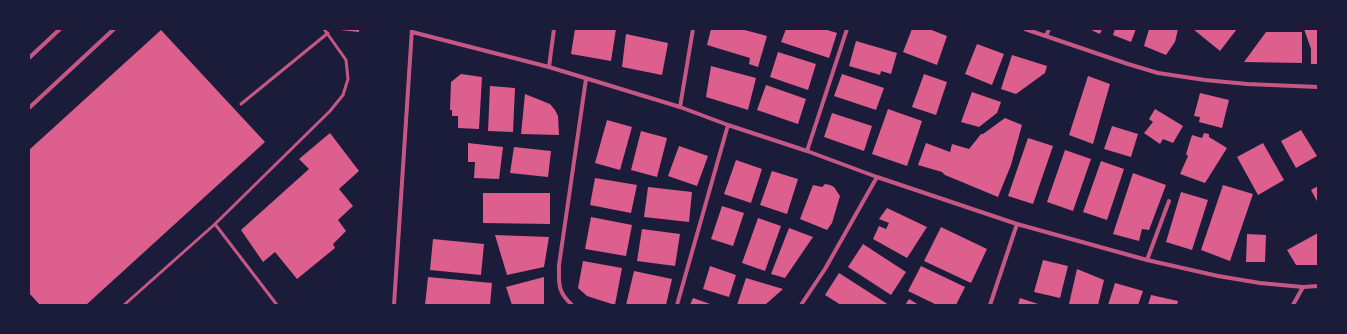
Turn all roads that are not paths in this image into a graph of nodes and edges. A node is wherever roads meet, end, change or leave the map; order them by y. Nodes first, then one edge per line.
1 (60, 29) edge
2 (114, 29) edge
3 (324, 29) edge
4 (554, 29) edge
5 (692, 29) edge
6 (847, 29) edge
7 (1024, 29) edge
8 (1049, 29) edge
9 (412, 31) edge
10 (328, 33) junction
11 (1046, 36) junction
12 (29, 58) edge
13 (550, 67) junction
14 (586, 79) junction
15 (1318, 87) edge
16 (241, 104) dead end
17 (680, 107) junction
18 (29, 108) edge
19 (728, 125) junction
20 (807, 151) junction
21 (877, 177) junction
22 (1169, 201) dead end
23 (215, 224) junction
24 (1017, 224) junction
25 (1147, 260) junction
26 (1318, 286) edge
27 (1303, 287) junction
28 (124, 305) edge
29 (277, 305) edge
30 (394, 305) edge
31 (572, 305) edge
32 (677, 305) edge
33 (801, 305) edge
34 (990, 305) edge
35 (1293, 305) edge

1 - 12 street
2 - 18 street
3 - 10 lane
4 - 13 street
5 - 17 street
6 - 20 street
7 - 11 street
8 - 11 street
9 - 13 street
9 - 30 street
10 - 16 lane
10 - 23 lane
11 - 15 street
13 - 14 street
14 - 17 street
14 - 31 street
17 - 19 street
19 - 20 street
19 - 32 street
20 - 21 street
21 - 24 street
21 - 33 street
22 - 25 street
23 - 28 lane
23 - 29 lane
24 - 25 street
24 - 34 street
25 - 27 street
26 - 27 street
27 - 35 street

